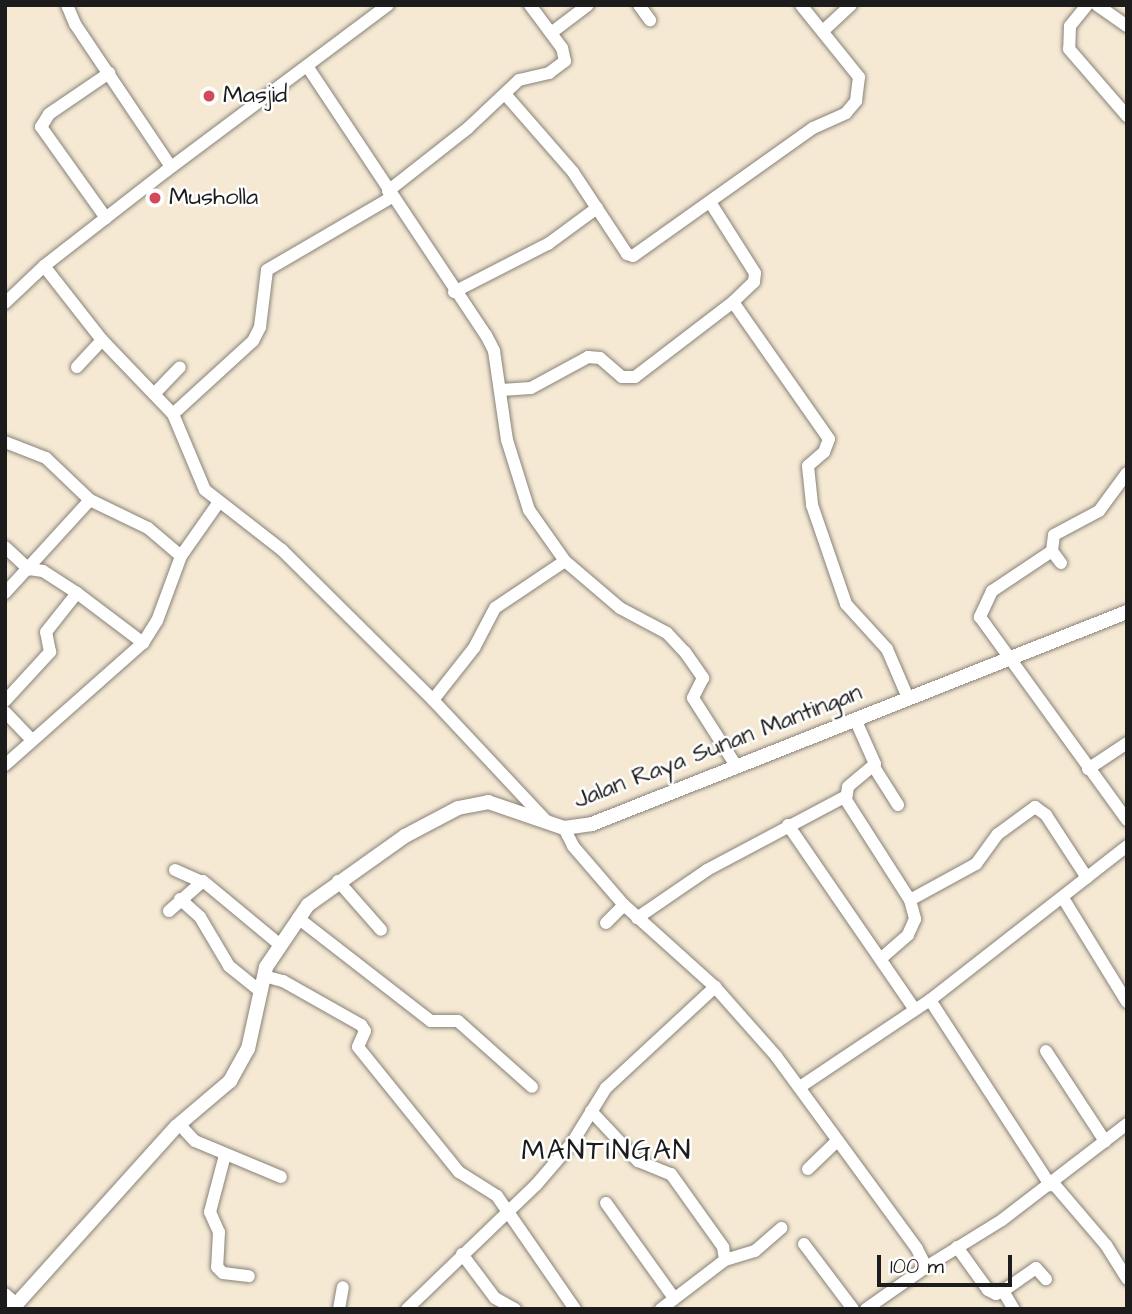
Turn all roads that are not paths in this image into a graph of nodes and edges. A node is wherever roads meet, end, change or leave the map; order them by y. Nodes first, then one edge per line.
1 (67, 5) edge
2 (388, 5) edge
3 (530, 5) edge
4 (588, 5) edge
5 (639, 5) edge
6 (801, 5) edge
7 (851, 5) edge
8 (1087, 5) edge
9 (1097, 5) edge
10 (650, 20) dead end
11 (1127, 26) edge
12 (824, 30) junction
13 (551, 33) junction
14 (307, 66) junction
15 (109, 73) junction
16 (505, 94) junction
17 (1127, 116) edge
18 (171, 167) junction
19 (390, 194) junction
20 (710, 202) junction
21 (597, 208) junction
22 (106, 218) junction
23 (44, 266) junction
24 (454, 292) junction
25 (733, 302) junction
26 (5, 303) edge
27 (102, 340) junction
28 (180, 367) dead end
29 (77, 368) dead end
30 (501, 390) junction
31 (154, 394) junction
32 (173, 414) junction
33 (5, 442) edge
34 (1127, 473) edge
35 (90, 500) junction
36 (219, 502) junction
37 (5, 547) edge
38 (1052, 551) junction
39 (181, 556) junction
40 (565, 561) junction
41 (1060, 563) dead end
42 (29, 569) junction
43 (5, 593) edge
44 (77, 593) junction
45 (1127, 612) edge
46 (143, 643) junction
47 (1010, 658) junction
48 (908, 698) junction
49 (433, 699) junction
50 (5, 701) edge
51 (5, 712) edge
52 (855, 719) junction
53 (32, 740) junction
54 (1127, 743) edge
55 (5, 765) edge
56 (737, 767) junction
57 (874, 767) junction
58 (1088, 769) junction
59 (846, 796) junction
60 (898, 805) dead end
61 (1127, 820) edge
62 (788, 825) junction
63 (557, 827) junction
64 (1127, 846) edge
65 (175, 870) dead end
66 (1087, 878) junction
67 (200, 881) junction
68 (338, 881) junction
69 (1063, 898) junction
70 (180, 899) junction
71 (910, 900) junction
72 (624, 905) junction
73 (169, 911) dead end
74 (298, 918) junction
75 (637, 918) junction
76 (607, 923) dead end
77 (381, 930) dead end
78 (279, 944) junction
79 (882, 958) junction
80 (261, 983) junction
81 (715, 987) junction
82 (930, 1000) junction
83 (1127, 1002) edge
84 (915, 1010) junction
85 (1046, 1051) dead end
86 (532, 1087) dead end
87 (800, 1087) junction
88 (591, 1111) junction
89 (1127, 1124) edge
90 (178, 1125) junction
91 (1105, 1141) junction
92 (836, 1142) junction
93 (225, 1155) junction
94 (808, 1169) dead end
95 (281, 1177) dead end
96 (1052, 1184) junction
97 (606, 1203) dead end
98 (510, 1212) junction
99 (781, 1228) dead end
100 (804, 1244) dead end
101 (957, 1247) junction
102 (463, 1254) junction
103 (725, 1260) junction
104 (926, 1267) junction
105 (249, 1276) dead end
106 (1046, 1279) dead end
107 (1127, 1279) edge
108 (343, 1287) dead end
109 (1003, 1291) junction
110 (674, 1298) junction
111 (11, 1302) edge
112 (341, 1308) edge
113 (407, 1309) edge
114 (515, 1309) edge
115 (575, 1309) edge
116 (661, 1309) edge
117 (853, 1309) edge
118 (866, 1309) edge
119 (1014, 1309) edge

1 - 15 street
2 - 14 street
3 - 13 street
4 - 13 street
5 - 10 street
6 - 12 street
7 - 12 street
8 - 17 street
9 - 11 street
12 - 20 street
13 - 16 street
14 - 18 street
14 - 19 street
15 - 18 street
15 - 22 street
16 - 19 street
16 - 21 street
18 - 22 street
19 - 24 street
19 - 32 street
20 - 21 street
20 - 25 street
21 - 24 street
22 - 23 street
23 - 26 street
23 - 27 street
24 - 30 street
25 - 30 street
25 - 48 street
27 - 29 street
27 - 31 street
28 - 31 street
30 - 40 street
31 - 32 street
32 - 36 street
33 - 35 street
34 - 38 street
35 - 39 street
35 - 42 street
36 - 39 street
36 - 49 street
37 - 42 street
38 - 41 street
38 - 47 street
39 - 46 street
40 - 49 street
40 - 56 street
42 - 43 street
42 - 44 street
44 - 46 street
44 - 50 street
45 - 47 main road, Jalan Raya Sunan Mantingan
46 - 53 street
47 - 48 main road, Jalan Raya Sunan Mantingan
47 - 58 street
48 - 52 main road, Jalan Raya Sunan Mantingan
49 - 63 street
51 - 53 street
52 - 56 main road, Jalan Raya Sunan Mantingan
52 - 57 street
53 - 55 street
54 - 58 street
56 - 63 main road, Jalan Raya Sunan Mantingan
57 - 59 street
57 - 60 street
58 - 61 street
59 - 62 street
59 - 71 street
62 - 75 street
62 - 79 street
63 - 68 main road, Jalan Raya Sunan Mantingan
63 - 72 street
64 - 66 street
65 - 67 street
66 - 69 street
66 - 71 street
67 - 70 street
67 - 78 street
68 - 74 main road, Jalan Raya Sunan Mantingan
68 - 77 street
69 - 82 street
69 - 83 street
70 - 73 street
70 - 80 street
71 - 79 street
72 - 75 street
72 - 76 street
74 - 78 main road, Jalan Raya Sunan Mantingan
74 - 86 street
75 - 81 street
78 - 80 main road, Jalan Raya Sunan Mantingan
79 - 84 street
80 - 90 main road, Jalan Raya Sunan Mantingan
80 - 98 street
81 - 87 street
81 - 88 street
82 - 84 street
82 - 96 street
84 - 87 street
85 - 91 street
87 - 92 street
88 - 98 street
88 - 103 street
89 - 91 street
90 - 93 street
90 - 111 main road, Jalan Raya Sunan Mantingan
91 - 96 street
92 - 94 street
92 - 104 street
93 - 95 street
93 - 105 street
96 - 101 street
96 - 107 street
97 - 110 street
98 - 102 street
98 - 115 street
99 - 103 street
100 - 117 street
101 - 104 street
101 - 109 street
102 - 113 street
102 - 114 street
103 - 110 street
104 - 118 street
106 - 109 street
108 - 112 street
109 - 119 street
110 - 116 street

